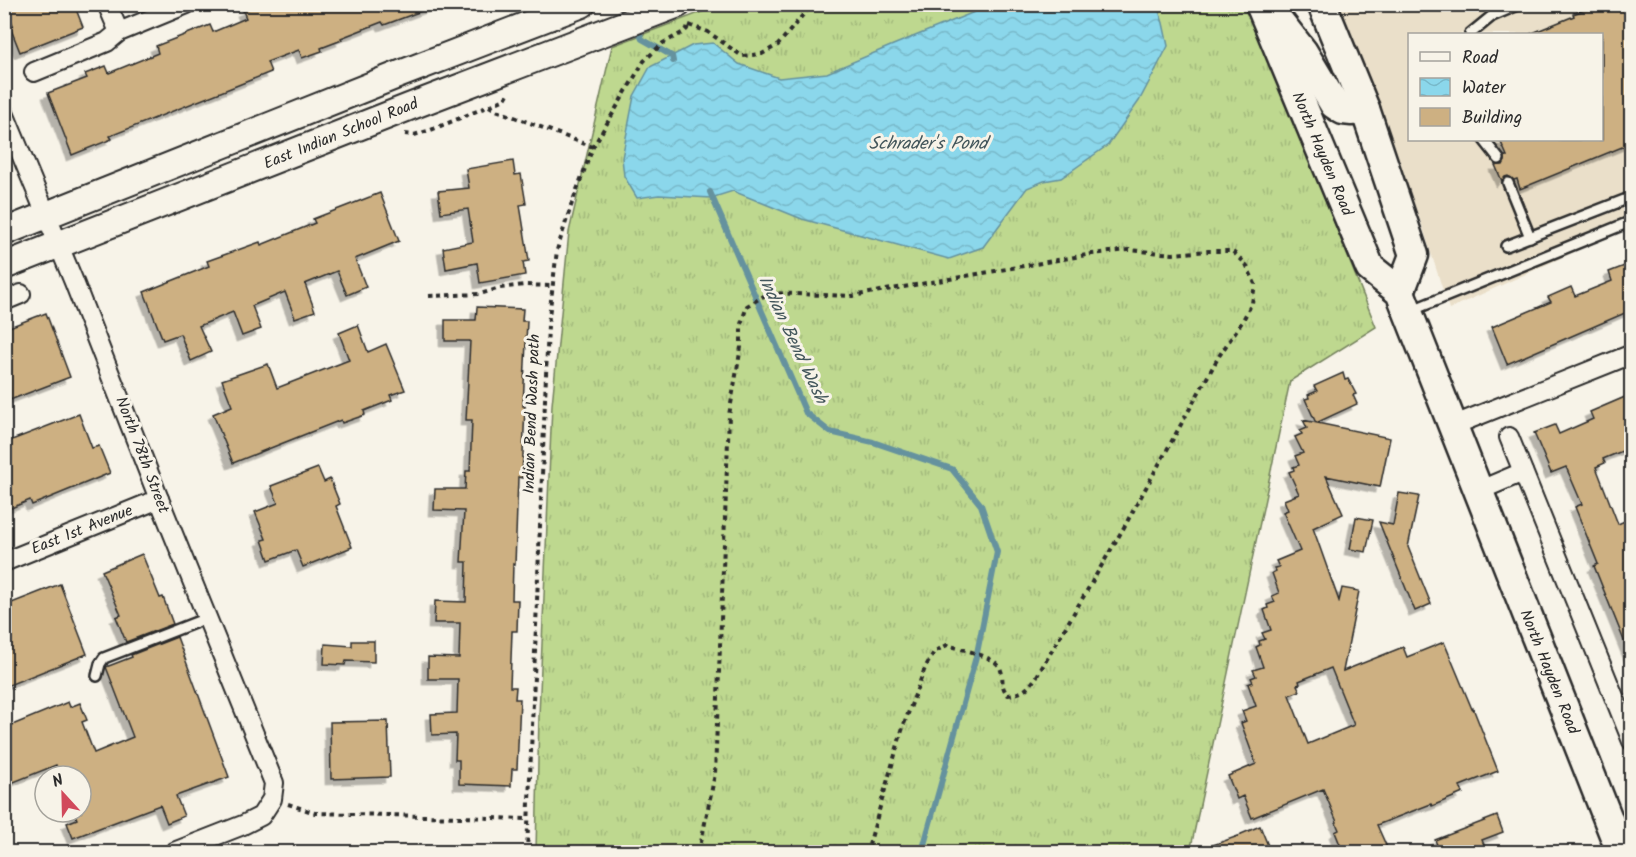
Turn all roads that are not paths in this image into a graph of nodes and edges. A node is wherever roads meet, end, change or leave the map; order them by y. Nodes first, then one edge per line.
1 (107, 4) edge
2 (187, 4) edge
3 (582, 4) edge
4 (1260, 4) edge
5 (1265, 4) edge
6 (1322, 4) edge
7 (1520, 4) edge
8 (684, 17) edge
9 (118, 32) junction
10 (1471, 33) edge
11 (34, 72) dead end
12 (1365, 109) junction
13 (4, 113) edge
14 (1485, 141) edge
15 (1499, 159) dead end
16 (1508, 183) dead end
17 (1632, 197) edge
18 (46, 215) junction
19 (1632, 221) edge
20 (4, 232) edge
21 (1530, 237) junction
22 (59, 245) junction
23 (1506, 246) dead end
24 (4, 266) edge
25 (1404, 302) junction
26 (1632, 354) edge
27 (1452, 426) junction
28 (1509, 436) dead end
29 (1523, 472) junction
30 (1478, 491) junction
31 (159, 499) junction
32 (4, 562) edge
33 (207, 618) junction
34 (97, 676) dead end
35 (1632, 741) edge
36 (174, 852) edge
37 (1621, 852) edge

1 - 9 street
2 - 9 street
3 - 18 main road, East Indian School Road
4 - 25 main road, North Hayden Road
5 - 12 main road
6 - 12 main road
7 - 10 lane
8 - 22 main road, East Indian School Road
9 - 11 street
12 - 25 main road
13 - 18 street, North 78th Street
14 - 15 lane
16 - 21 lane
17 - 21 lane
18 - 20 main road, East Indian School Road
18 - 22 street, North 78th Street
19 - 25 lane
21 - 23 lane
22 - 24 main road, East Indian School Road
22 - 31 street, North 78th Street
25 - 27 main road, North Hayden Road
26 - 27 street
27 - 30 main road, North Hayden Road
28 - 29 street
29 - 30 street
29 - 35 street
30 - 37 main road, North Hayden Road
31 - 32 street, East 1st Avenue
31 - 33 street, North 78th Street
33 - 34 lane
33 - 36 street, North 78th Street

